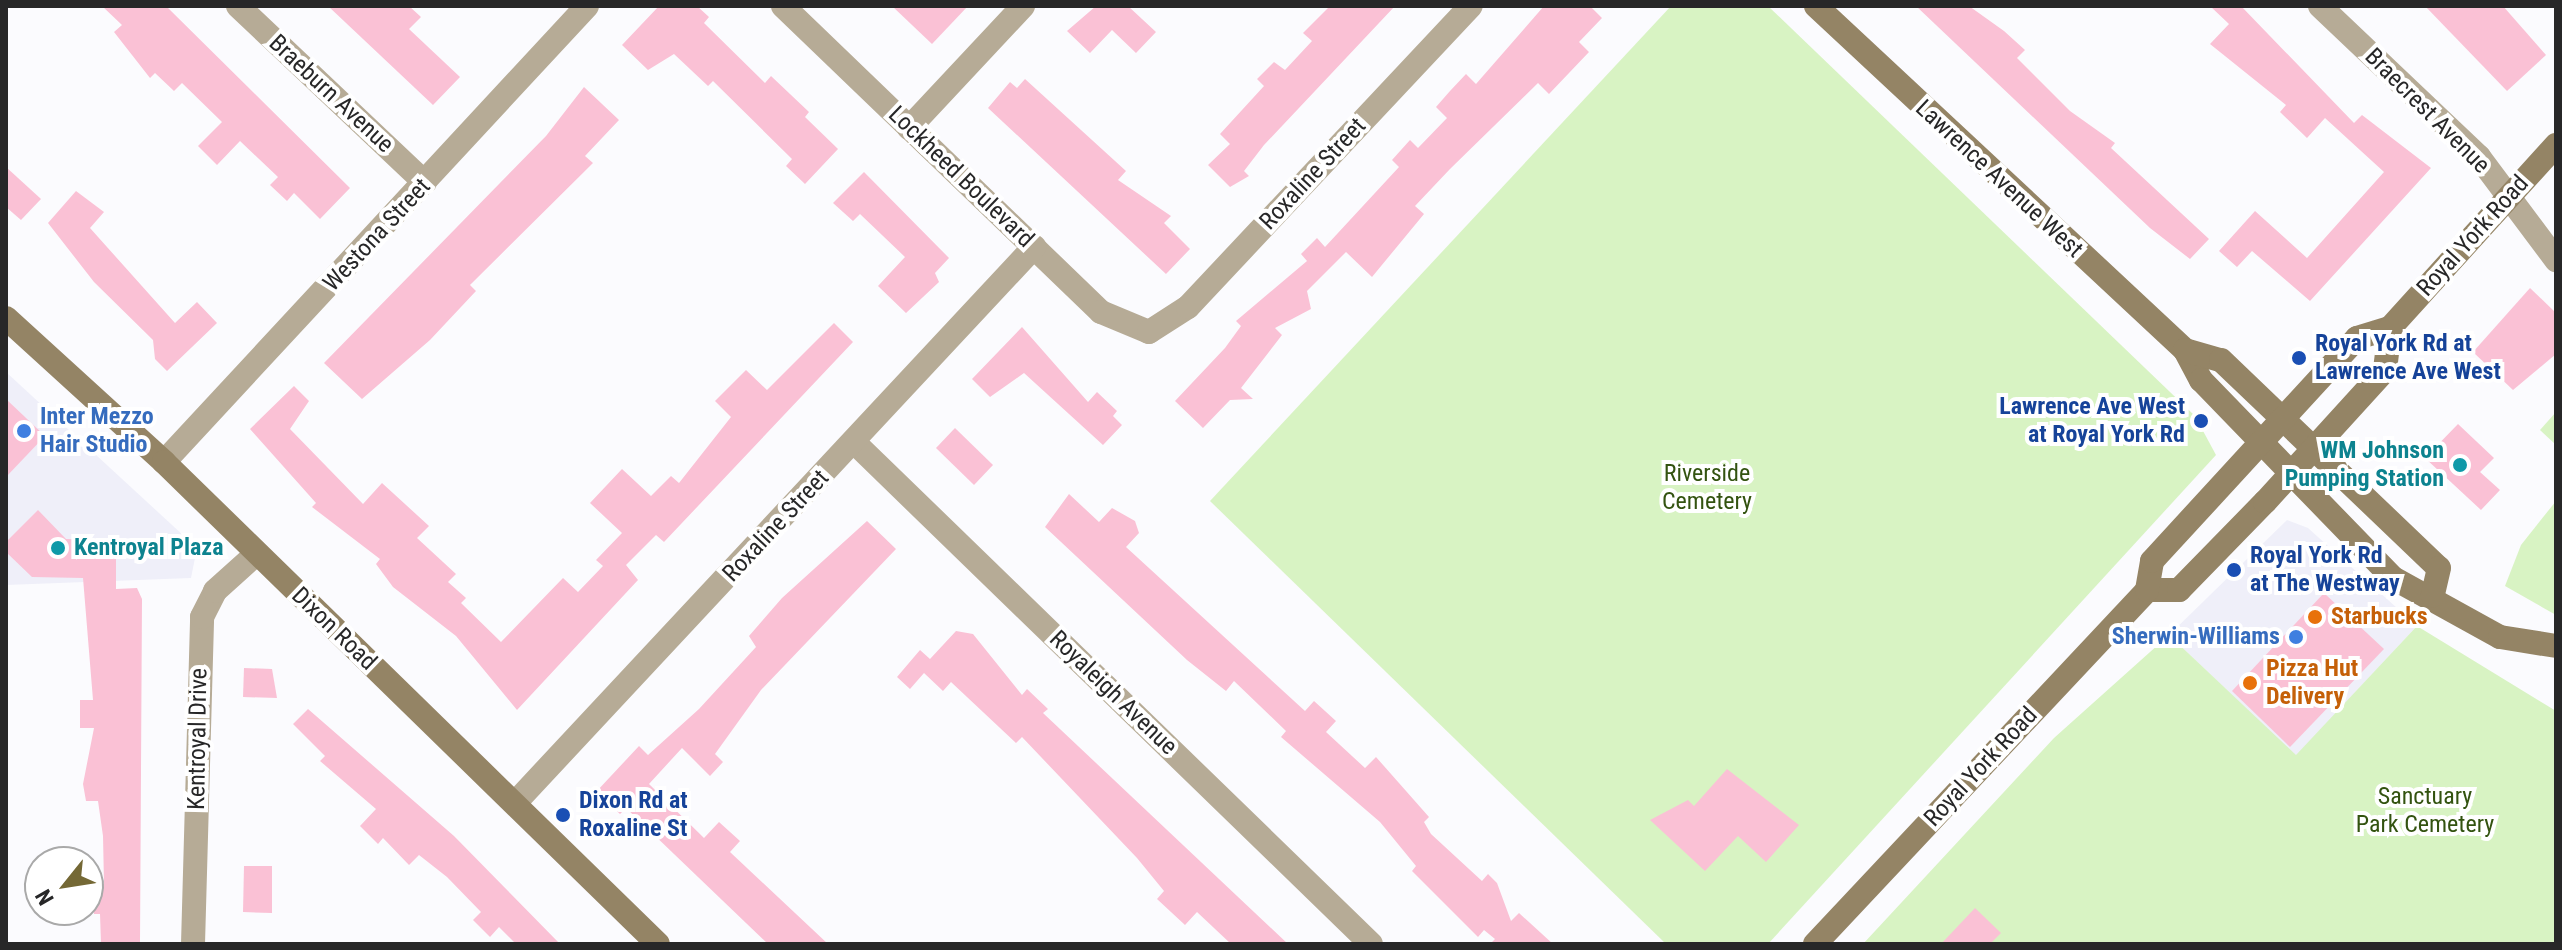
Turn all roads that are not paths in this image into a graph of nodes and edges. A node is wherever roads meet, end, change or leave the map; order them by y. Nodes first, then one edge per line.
1 (238, 6) edge
2 (587, 6) edge
3 (783, 6) edge
4 (1023, 6) edge
5 (1471, 6) edge
6 (1816, 6) edge
7 (2320, 6) edge
8 (909, 128) junction
9 (2556, 145) edge
10 (425, 183) junction
11 (2508, 198) junction
12 (1034, 247) junction
13 (2556, 260) edge
14 (6, 318) edge
15 (2390, 328) junction
16 (1149, 332) joint
17 (2185, 350) junction
18 (2283, 419) junction
19 (855, 443) junction
20 (2261, 444) junction
21 (2314, 449) junction
22 (164, 462) junction
23 (2289, 475) junction
24 (255, 555) junction
25 (2147, 590) junction
26 (2433, 595) junction
27 (2556, 646) edge
28 (515, 803) junction
29 (193, 944) edge
30 (658, 944) edge
31 (1371, 944) edge
32 (1815, 944) edge

1 - 10 street, Braeburn Avenue
2 - 10 street, Westona Street
3 - 8 street, Lockheed Boulevard
4 - 8 street
5 - 16 street, Roxaline Street
6 - 17 main road, Lawrence Avenue West
7 - 11 street, Braecrest Avenue
8 - 12 street, Lockheed Boulevard
9 - 11 main road, Royal York Road
10 - 22 street, Westona Street
11 - 13 street, Braecrest Avenue
11 - 15 main road, Royal York Road
12 - 16 street, Lockheed Boulevard
12 - 19 street, Roxaline Street
14 - 22 main road, Dixon Road
15 - 18 main road, Royal York Road
15 - 21 main road
17 - 18 main road, Lawrence Avenue West
17 - 20 main road, Lawrence Avenue West
18 - 20 main road, Royal York Road
18 - 21 main road, Lawrence Avenue West
19 - 28 street, Roxaline Street
19 - 31 street, Royaleigh Avenue
20 - 23 main road, Lawrence Avenue West
20 - 25 main road, Royal York Road
21 - 23 main road
21 - 26 main road, Lawrence Avenue West
22 - 24 main road, Dixon Road
23 - 25 main road
23 - 26 main road, Lawrence Avenue West
24 - 28 main road, Dixon Road
24 - 29 street, Kentroyal Drive
25 - 32 main road, Royal York Road
26 - 27 main road, Lawrence Avenue West
28 - 30 main road, Dixon Road

